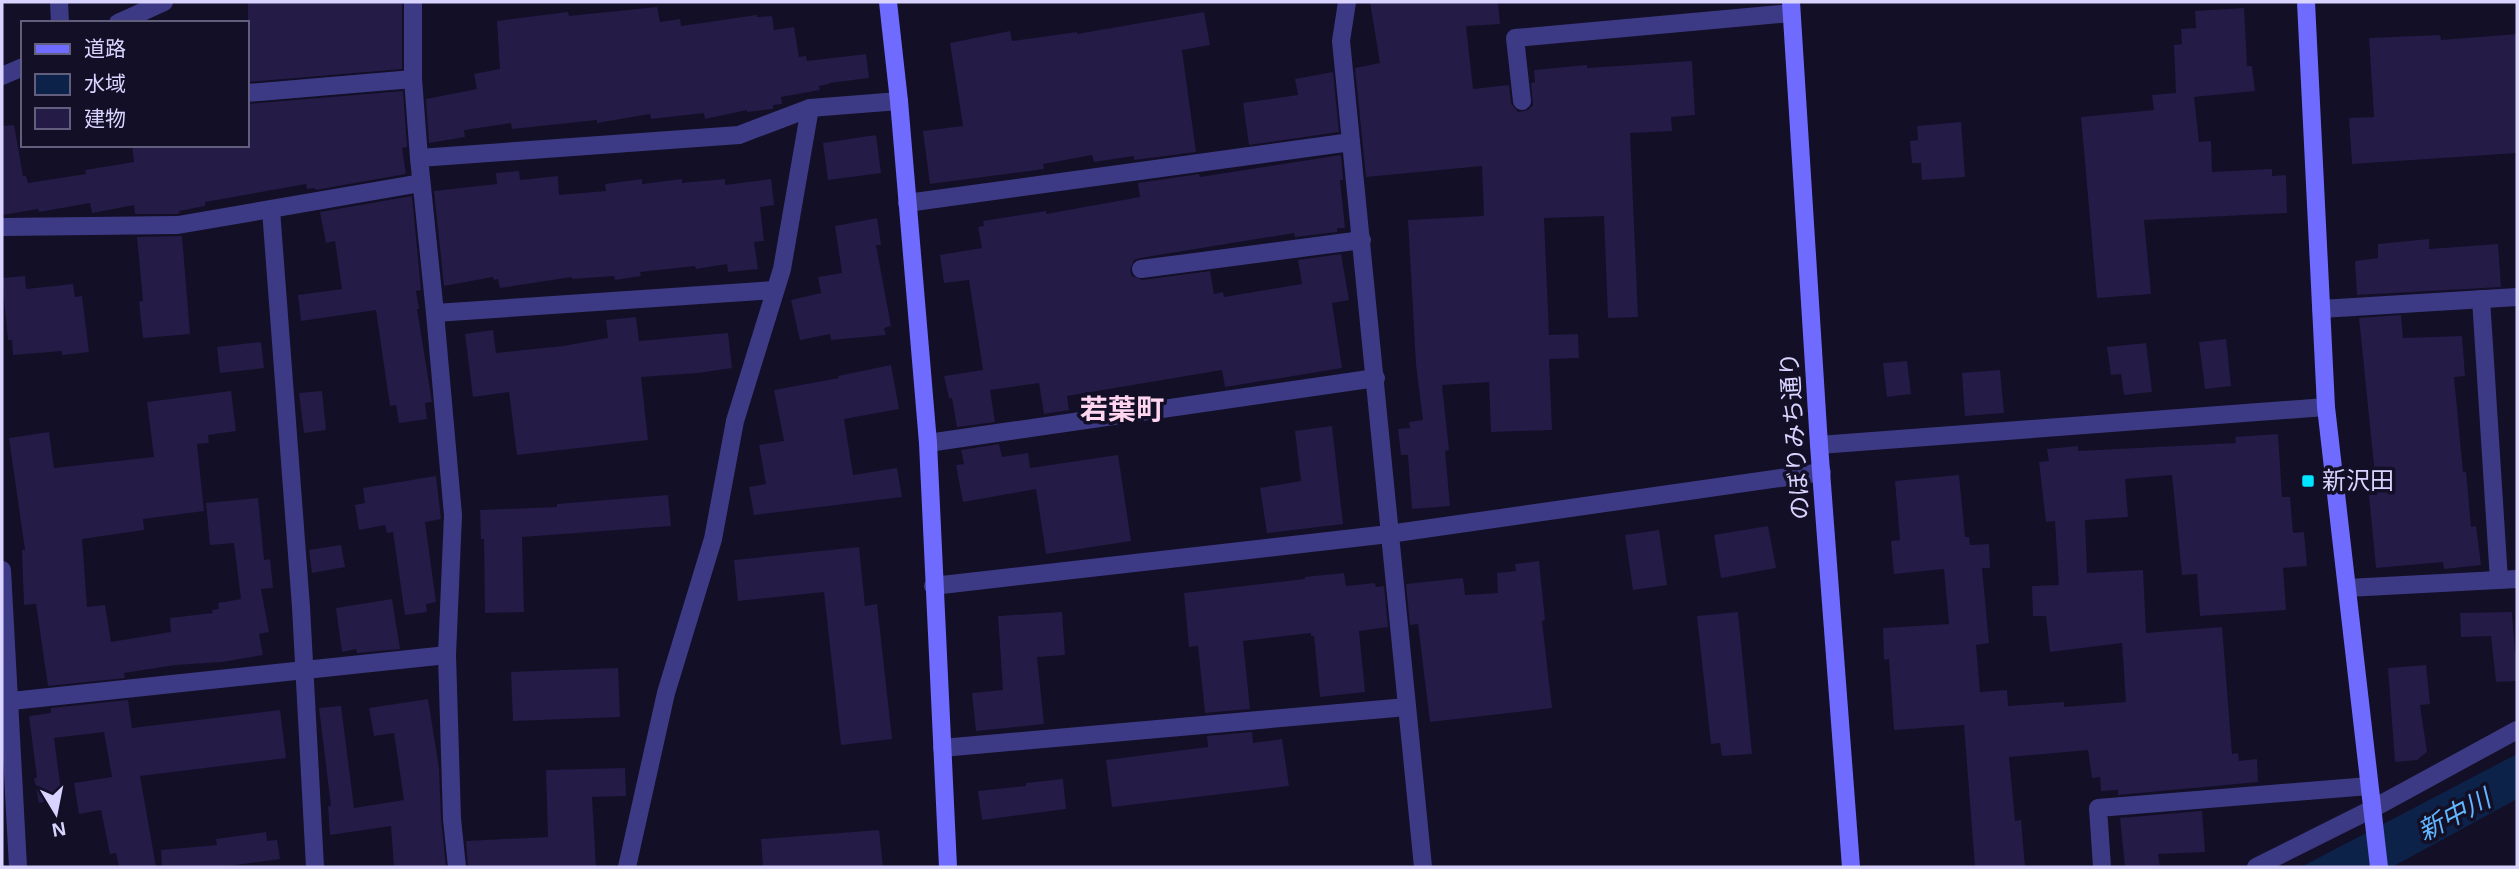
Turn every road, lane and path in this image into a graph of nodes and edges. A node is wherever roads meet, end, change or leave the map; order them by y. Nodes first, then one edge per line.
1 (59, 2) edge
2 (164, 2) edge
3 (413, 2) edge
4 (888, 2) edge
5 (1347, 2) edge
6 (2306, 2) edge
7 (1791, 7) edge
8 (60, 21) edge
9 (122, 21) edge
10 (21, 68) edge
11 (2, 76) edge
12 (414, 79) junction
13 (248, 93) edge
14 (899, 101) junction
15 (1522, 101) dead end
16 (810, 108) junction
17 (1352, 142) junction
18 (419, 158) junction
19 (421, 183) junction
20 (907, 203) junction
21 (271, 210) junction
22 (2, 227) edge
23 (1362, 240) junction
24 (1141, 269) dead end
25 (775, 290) junction
26 (2517, 297) edge
27 (2481, 299) junction
28 (2321, 309) junction
29 (435, 313) junction
30 (1376, 378) junction
31 (2326, 407) junction
32 (928, 443) junction
33 (1819, 445) junction
34 (1822, 472) junction
35 (1389, 534) junction
36 (2, 570) edge
37 (2508, 579) edge
38 (933, 586) junction
39 (2347, 588) junction
40 (447, 655) junction
41 (303, 671) junction
42 (5, 702) edge
43 (1406, 707) junction
44 (2517, 730) edge
45 (942, 748) junction
46 (2369, 786) junction
47 (2372, 809) junction
48 (9, 826) edge
49 (18, 867) edge
50 (315, 867) edge
51 (457, 867) edge
52 (627, 867) edge
53 (948, 867) edge
54 (1423, 867) edge
55 (1851, 867) edge
56 (2102, 867) edge
57 (2256, 867) edge
58 (2379, 867) edge

1 - 8 street
2 - 9 street
3 - 12 street
4 - 14 street
5 - 17 street
6 - 28 street
7 - 15 street
7 - 33 street, のぼりみち通り
10 - 11 street
12 - 13 street
12 - 18 street
14 - 16 street
14 - 20 street
16 - 18 street
16 - 25 street
17 - 20 street
17 - 23 street
18 - 19 street
19 - 21 street
19 - 29 street
20 - 32 street
21 - 22 street
21 - 41 street
23 - 24 street
23 - 30 street
25 - 29 street
25 - 52 street
26 - 27 street
27 - 28 street
27 - 37 street
28 - 31 street
29 - 40 street
30 - 32 street
30 - 35 street
31 - 33 street
31 - 39 street
32 - 38 street
33 - 34 street, のぼりみち通り
34 - 35 street
34 - 55 street, のぼりみち通り
35 - 38 street
35 - 43 street
36 - 42 street
37 - 39 street
38 - 45 street
39 - 46 street
40 - 41 street
40 - 51 street
41 - 42 street
41 - 50 street
42 - 48 street
43 - 45 street
43 - 54 street
44 - 47 street
45 - 53 street
46 - 47 street
46 - 56 street
47 - 57 street
47 - 58 street
48 - 49 street

